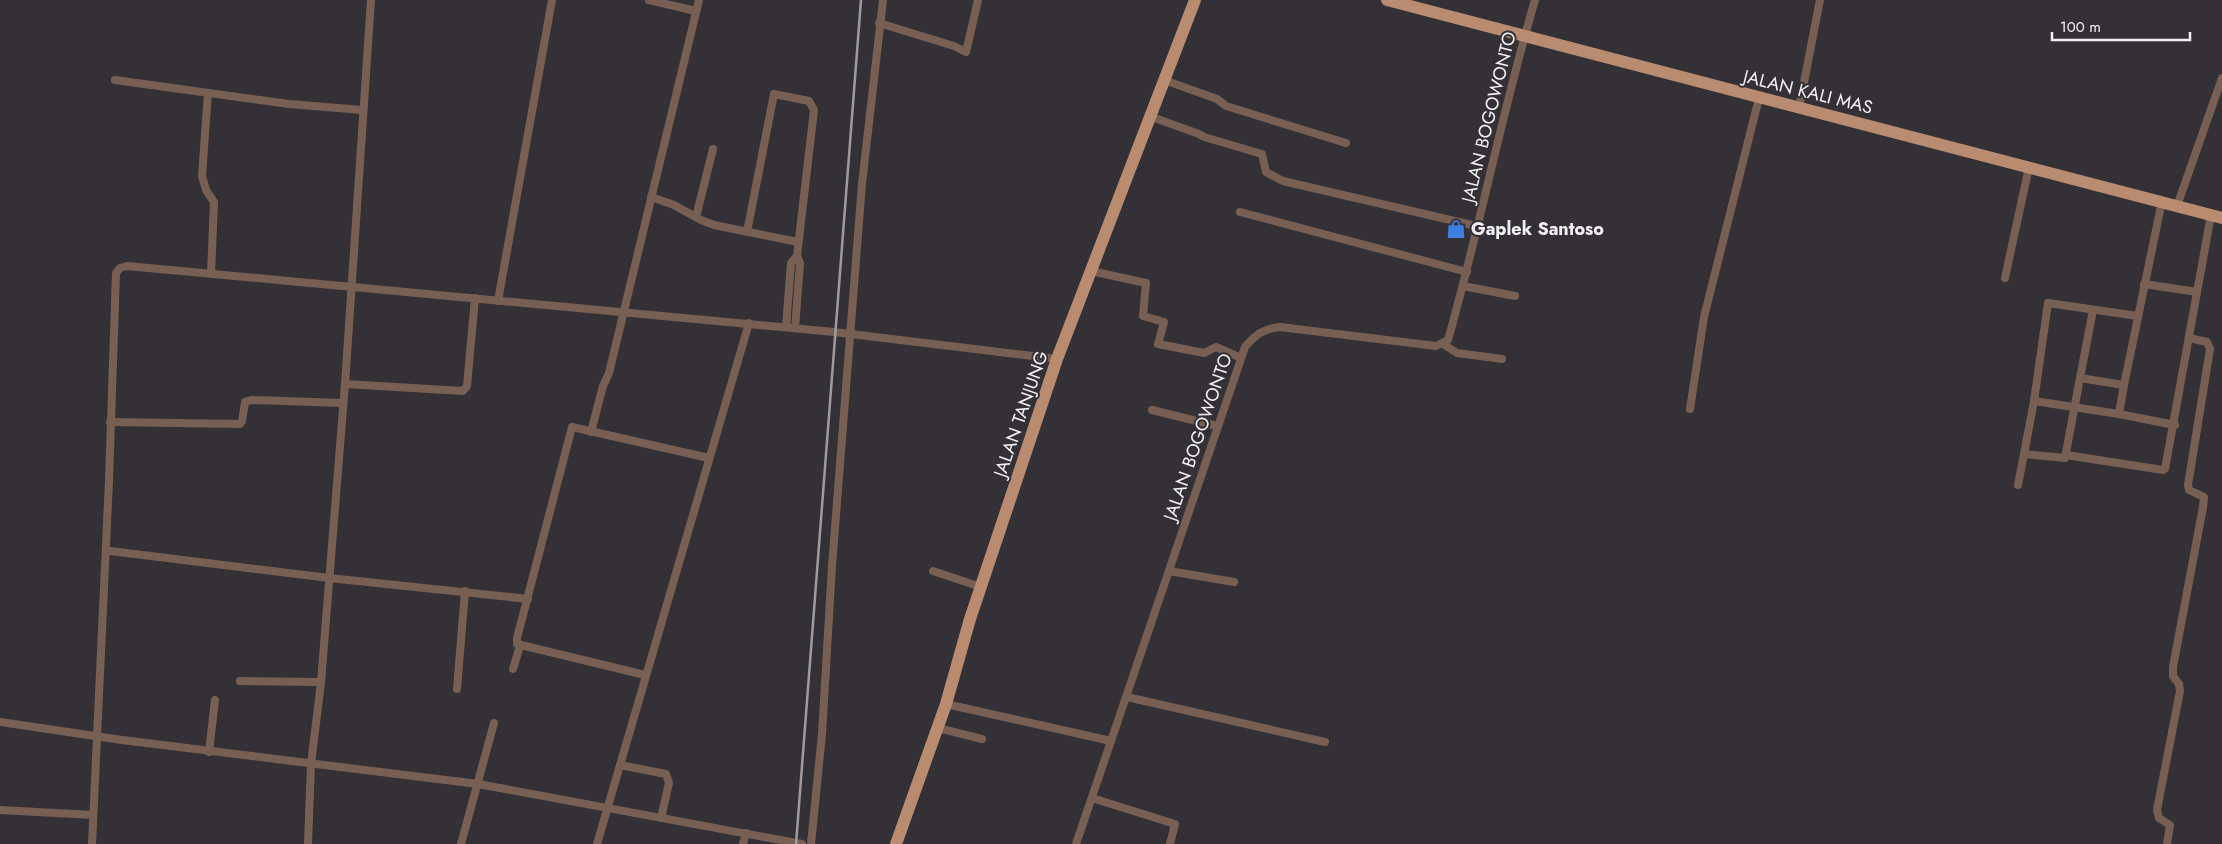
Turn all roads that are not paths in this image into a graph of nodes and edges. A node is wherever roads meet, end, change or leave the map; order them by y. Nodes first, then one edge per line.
1 (371, 0) edge
2 (552, 0) edge
3 (649, 0) edge
4 (698, 0) edge
5 (883, 0) edge
6 (978, 0) edge
7 (1195, 0) edge
8 (1386, 0) edge
9 (1535, 0) edge
10 (1820, 0) edge
11 (696, 11) junction
12 (880, 23) junction
13 (1524, 37) junction
14 (2222, 79) edge
15 (115, 80) dead end
16 (1164, 80) junction
17 (208, 93) junction
18 (1759, 98) junction
19 (1799, 108) junction
20 (362, 110) junction
21 (1149, 116) junction
22 (1346, 143) dead end
23 (713, 149) dead end
24 (2028, 167) junction
25 (651, 197) junction
26 (2162, 201) junction
27 (2177, 206) junction
28 (1240, 212) dead end
29 (2217, 216) edge
30 (696, 217) junction
31 (1476, 226) junction
32 (747, 232) junction
33 (798, 242) junction
34 (797, 256) junction
35 (1091, 271) junction
36 (1467, 272) junction
37 (211, 274) junction
38 (2005, 278) dead end
39 (2144, 284) junction
40 (351, 286) junction
41 (1463, 286) junction
42 (2197, 292) junction
43 (1515, 296) dead end
44 (475, 298) junction
45 (498, 301) junction
46 (2093, 310) junction
47 (624, 312) junction
48 (2138, 316) junction
49 (749, 323) junction
50 (786, 328) junction
51 (795, 328) junction
52 (851, 333) junction
53 (2190, 338) junction
54 (1443, 344) junction
55 (1241, 358) junction
56 (1058, 359) junction
57 (1502, 359) dead end
58 (2080, 378) junction
59 (345, 384) junction
60 (2124, 385) junction
61 (2034, 401) junction
62 (343, 403) junction
63 (1690, 408) dead end
64 (2074, 408) junction
65 (1152, 410) dead end
66 (2119, 414) junction
67 (110, 422) junction
68 (2175, 425) junction
69 (1217, 426) junction
70 (591, 432) junction
71 (2024, 454) junction
72 (2066, 455) junction
73 (709, 458) junction
74 (2018, 485) dead end
75 (106, 548) junction
76 (933, 571) dead end
77 (1169, 571) junction
78 (329, 578) junction
79 (1234, 582) dead end
80 (981, 587) junction
81 (465, 591) junction
82 (528, 598) junction
83 (520, 646) junction
84 (513, 669) dead end
85 (645, 675) junction
86 (240, 681) dead end
87 (322, 682) junction
88 (457, 689) dead end
89 (1126, 697) junction
90 (215, 700) dead end
91 (946, 704) junction
92 (0, 722) edge
93 (494, 723) dead end
94 (938, 728) junction
95 (97, 736) junction
96 (982, 739) dead end
97 (1111, 741) junction
98 (1325, 742) dead end
99 (209, 752) junction
100 (311, 764) junction
101 (620, 766) junction
102 (478, 784) junction
103 (1092, 798) junction
104 (608, 808) junction
105 (0, 810) edge
106 (93, 815) junction
107 (661, 818) junction
108 (746, 833) junction
109 (777, 842) edge
110 (92, 844) edge
111 (308, 844) edge
112 (461, 844) edge
113 (597, 844) edge
114 (743, 844) edge
115 (802, 844) edge
116 (811, 844) edge
117 (896, 844) edge
118 (1076, 844) edge
119 (1170, 844) edge
120 (2167, 844) edge

1 - 20 street
2 - 45 street
3 - 11 street
4 - 11 street
5 - 12 street
6 - 12 street
7 - 16 main road, JALAN TANJUNG
8 - 13 main road, JALAN KALI MAS
9 - 13 street, JALAN BOGOWONTO
10 - 19 street
11 - 25 street
12 - 52 street
13 - 18 main road, JALAN KALI MAS
13 - 31 street, JALAN BOGOWONTO
14 - 27 street
15 - 17 street
16 - 21 main road, JALAN TANJUNG
16 - 22 street
17 - 20 street
17 - 37 street
18 - 19 main road, JALAN KALI MAS
18 - 63 street
19 - 24 main road, JALAN KALI MAS
20 - 40 street
21 - 31 street
21 - 35 main road, JALAN TANJUNG
23 - 30 street
24 - 26 main road, JALAN KALI MAS
24 - 38 street
25 - 30 street
25 - 47 street
26 - 27 main road, JALAN KALI MAS
26 - 39 street
27 - 29 main road, JALAN KALI MAS
28 - 36 street
29 - 42 street
30 - 32 street
31 - 36 street, JALAN BOGOWONTO
32 - 33 street
32 - 33 street
33 - 34 street
34 - 50 street
34 - 51 street
35 - 55 street
35 - 56 main road, JALAN TANJUNG
36 - 41 street, JALAN BOGOWONTO
37 - 40 street
37 - 67 street
39 - 42 street
39 - 48 street
40 - 44 street
40 - 59 street
41 - 43 street
41 - 54 street, JALAN BOGOWONTO
42 - 53 street
44 - 45 street
44 - 59 street
45 - 47 street
46 - 48 street
46 - 58 street
46 - 61 street
47 - 49 street
47 - 70 street
48 - 60 street
49 - 50 street
49 - 73 street
50 - 51 street
51 - 52 street
52 - 56 street
52 - 116 street
53 - 68 street
53 - 120 street
54 - 55 street, JALAN BOGOWONTO
54 - 57 street
55 - 69 street, JALAN BOGOWONTO
56 - 80 main road, JALAN TANJUNG
58 - 60 street
58 - 64 street
59 - 62 street
60 - 66 street
61 - 64 street
61 - 71 street
62 - 67 street
62 - 78 street
64 - 66 street
64 - 72 street
65 - 69 street
66 - 68 street
67 - 75 street
68 - 72 street
69 - 77 street, JALAN BOGOWONTO
70 - 73 street
70 - 82 street
71 - 72 street
71 - 74 street
73 - 85 street
75 - 78 street
75 - 95 street
76 - 80 street
77 - 79 street
77 - 89 street, JALAN BOGOWONTO
78 - 81 street
78 - 87 street
80 - 91 main road, JALAN TANJUNG
81 - 82 street
81 - 88 street
82 - 83 street
83 - 84 street
83 - 85 street
85 - 101 street
86 - 87 street
87 - 100 street
89 - 97 street, JALAN BOGOWONTO
89 - 98 street
90 - 99 street
91 - 94 main road, JALAN TANJUNG
91 - 97 street
92 - 95 street
93 - 102 street
94 - 96 street
94 - 117 main road, JALAN TANJUNG
95 - 99 street
95 - 106 street
97 - 103 street, JALAN BOGOWONTO
99 - 100 street
100 - 102 street
100 - 111 street
101 - 104 street
101 - 107 street
102 - 104 street
102 - 112 street
103 - 118 street, JALAN BOGOWONTO
103 - 119 street
104 - 107 street
104 - 113 street
105 - 106 street
106 - 110 street
107 - 108 street
108 - 109 street
108 - 114 street
109 - 115 street

